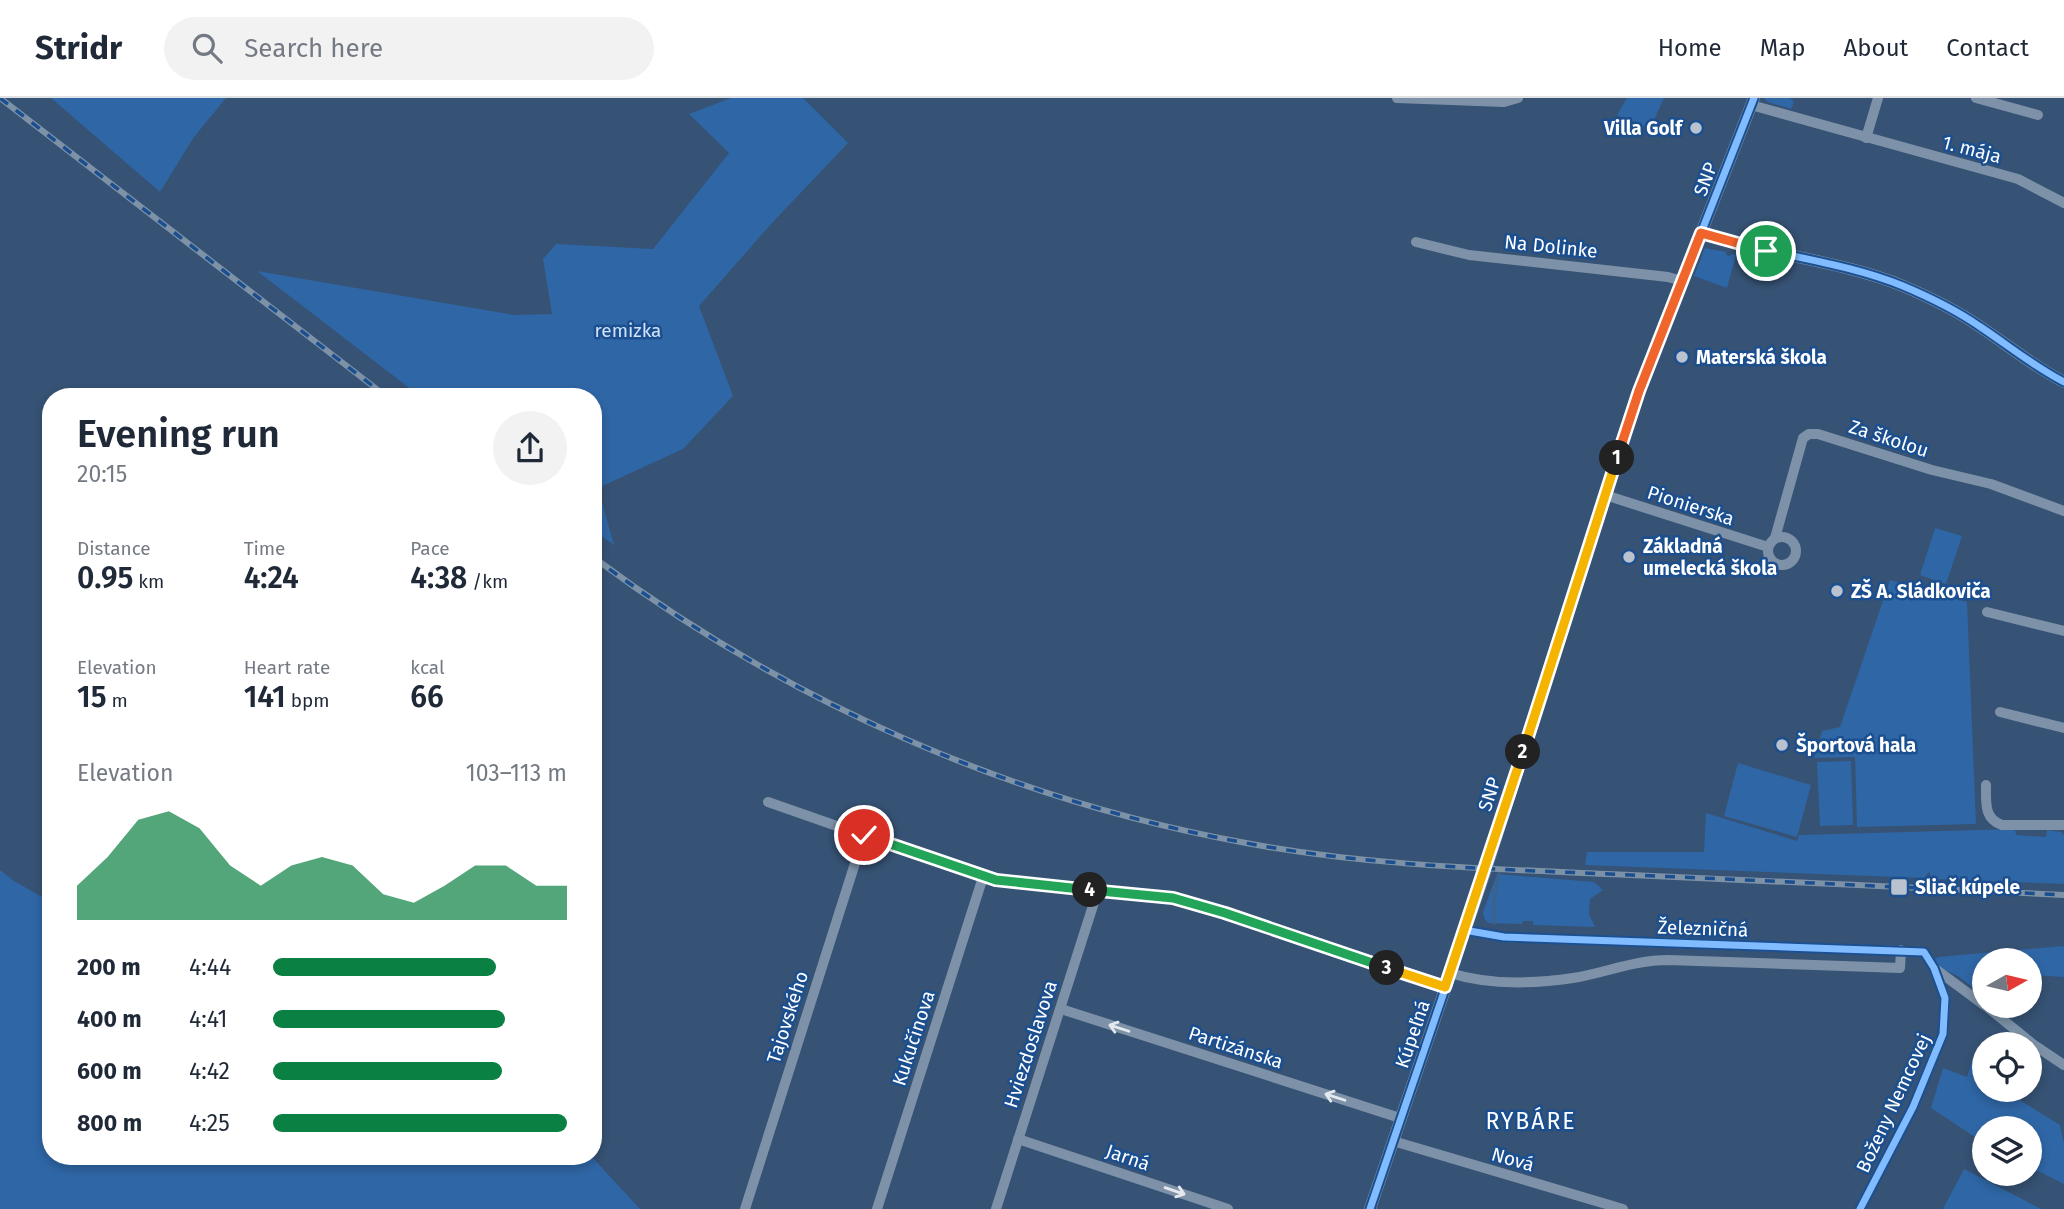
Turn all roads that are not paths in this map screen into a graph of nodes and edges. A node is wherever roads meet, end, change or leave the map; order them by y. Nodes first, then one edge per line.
1 (1397, 98) edge
2 (1518, 98) edge
3 (1878, 98) edge
4 (1976, 98) edge
5 (1752, 102) edge
6 (2038, 115) dead end
7 (1866, 138) junction
8 (2064, 203) edge
9 (1701, 233) junction
10 (1416, 242) dead end
11 (1682, 281) junction
12 (2064, 383) edge
13 (1605, 495) junction
14 (2064, 511) edge
15 (1777, 537) junction
16 (1768, 547) junction
17 (1987, 612) dead end
18 (2064, 631) edge
19 (2000, 712) dead end
20 (2064, 728) edge
21 (1986, 786) dead end
22 (768, 802) dead end
23 (2064, 825) edge
24 (864, 835) junction
25 (1486, 869) joint
26 (983, 877) junction
27 (1098, 890) junction
28 (1464, 930) junction
29 (1901, 950) junction
30 (1934, 968) junction
31 (1450, 973) junction
32 (1445, 987) junction
33 (1972, 996) edge
34 (1060, 1009) junction
35 (2000, 1018) edge
36 (2064, 1065) edge
37 (1400, 1118) junction
38 (1018, 1139) junction
39 (1393, 1141) junction
40 (745, 1209) edge
41 (877, 1209) edge
42 (996, 1209) edge
43 (1228, 1209) edge
44 (1370, 1209) edge
45 (1623, 1209) edge
46 (1860, 1209) edge

1 - 2 street
3 - 7 street
4 - 6 street
5 - 7 street, 1. mája
5 - 9 street, SNP
7 - 8 street, 1. mája
9 - 11 street, SNP
9 - 12 street
10 - 11 street, Na Dolinke
11 - 13 street, SNP
13 - 16 street, Pionierska
13 - 25 street, SNP
14 - 15 street, Za školou
15 - 16 street
15 - 16 street
17 - 18 street
19 - 20 street
21 - 23 street
22 - 24 street
24 - 26 street
24 - 40 street, Tajovského
25 - 28 street, Kúpeľná
26 - 27 street
26 - 41 street, Kukučínova
27 - 32 street
27 - 34 street, Hviezdoslavova
28 - 29 street, Železničná
28 - 31 street, Kúpeľná
29 - 30 street, Železničná
29 - 31 street, Železničná
30 - 33 street, Železničná
30 - 46 street, Boženy Nemcovej
31 - 32 street, Kúpeľná
32 - 37 street, Kúpeľná
37 -> 34 street, Partizánska
34 - 38 street, Hviezdoslavova
35 - 36 street, Železničná
37 - 39 street, Kúpeľná
38 - 42 street, Hviezdoslavova
38 -> 43 street, Jarná
39 - 44 street, Kúpeľná
39 - 45 street, Nová

